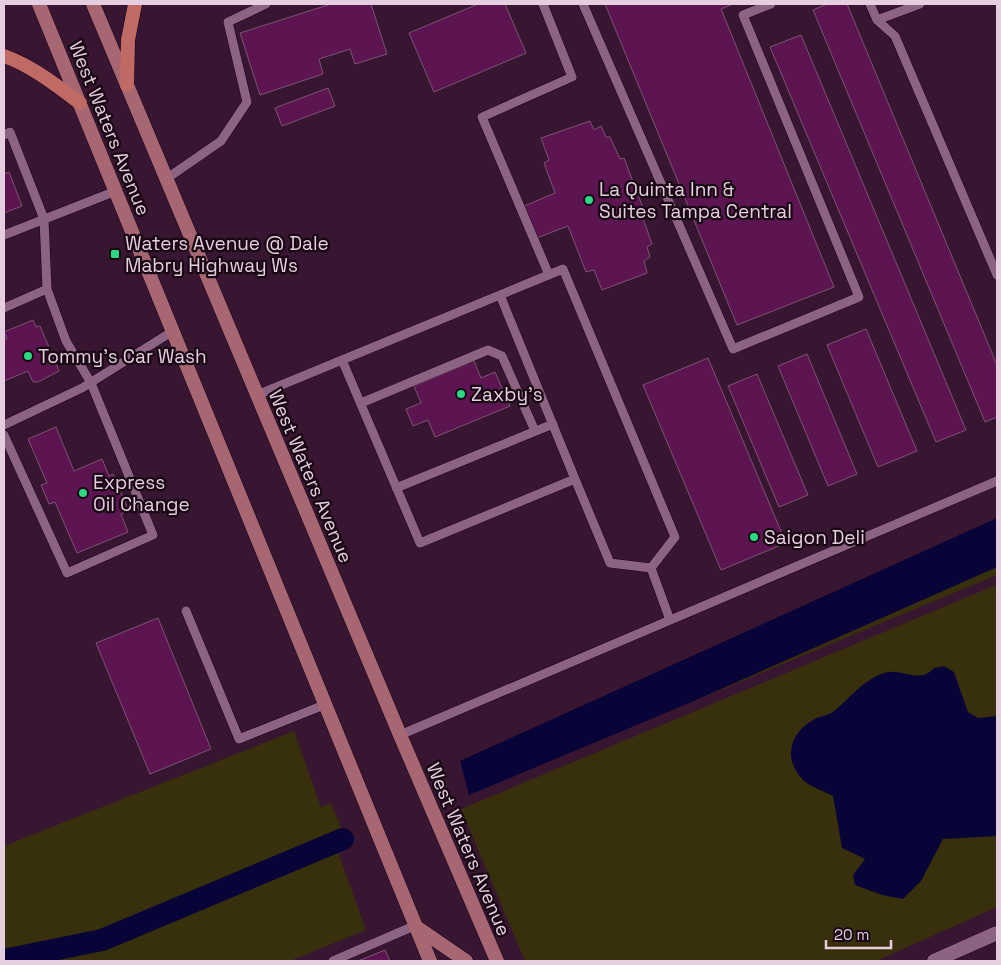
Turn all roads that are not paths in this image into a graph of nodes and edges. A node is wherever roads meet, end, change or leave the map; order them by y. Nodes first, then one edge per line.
1 (39, 4) edge
2 (93, 4) edge
3 (135, 4) edge
4 (266, 4) edge
5 (543, 4) edge
6 (583, 4) edge
7 (771, 4) edge
8 (870, 4) edge
9 (920, 4) edge
10 (878, 20) junction
11 (4, 56) edge
12 (126, 85) junction
13 (80, 103) junction
14 (4, 134) edge
15 (166, 179) junction
16 (116, 191) junction
17 (44, 219) junction
18 (4, 235) edge
19 (549, 274) junction
20 (997, 275) edge
21 (47, 289) junction
22 (500, 295) junction
23 (4, 308) edge
24 (173, 331) junction
25 (342, 360) junction
26 (91, 383) junction
27 (257, 395) junction
28 (360, 403) junction
29 (553, 424) junction
30 (4, 425) edge
31 (535, 431) junction
32 (4, 435) edge
33 (575, 479) junction
34 (997, 481) edge
35 (396, 488) junction
36 (651, 568) junction
37 (186, 611) dead end
38 (670, 620) junction
39 (324, 705) junction
40 (400, 735) junction
41 (414, 926) junction
42 (997, 933) edge
43 (333, 961) edge
44 (430, 961) edge
45 (466, 961) edge
46 (497, 961) edge
47 (934, 961) edge

1 - 13 main road, West Waters Avenue
2 - 12 main road, West Waters Avenue
3 - 12 main road
4 - 15 lane
5 - 19 lane
6 - 7 lane
8 - 10 lane
9 - 10 lane
10 - 20 lane
11 - 13 main road
12 - 15 main road, West Waters Avenue
13 - 16 main road, West Waters Avenue
14 - 17 lane
15 - 27 main road, West Waters Avenue
16 - 17 lane
16 - 24 main road, West Waters Avenue
17 - 18 lane
17 - 21 lane
19 - 22 lane
19 - 36 lane
21 - 23 lane
21 - 26 lane
22 - 25 lane
22 - 29 lane
24 - 26 lane
24 - 39 main road, West Waters Avenue
25 - 27 lane
25 - 28 lane
26 - 30 lane
26 - 32 lane
27 - 40 main road, West Waters Avenue
28 - 31 lane
28 - 35 lane
29 - 31 lane
29 - 33 lane
31 - 35 lane
33 - 35 lane
33 - 36 lane
34 - 38 lane
36 - 38 lane
37 - 39 lane
38 - 40 lane
39 - 41 main road, West Waters Avenue
40 - 46 main road, West Waters Avenue
41 - 43 lane
41 - 44 main road, West Waters Avenue
41 - 45 main road
42 - 47 street

